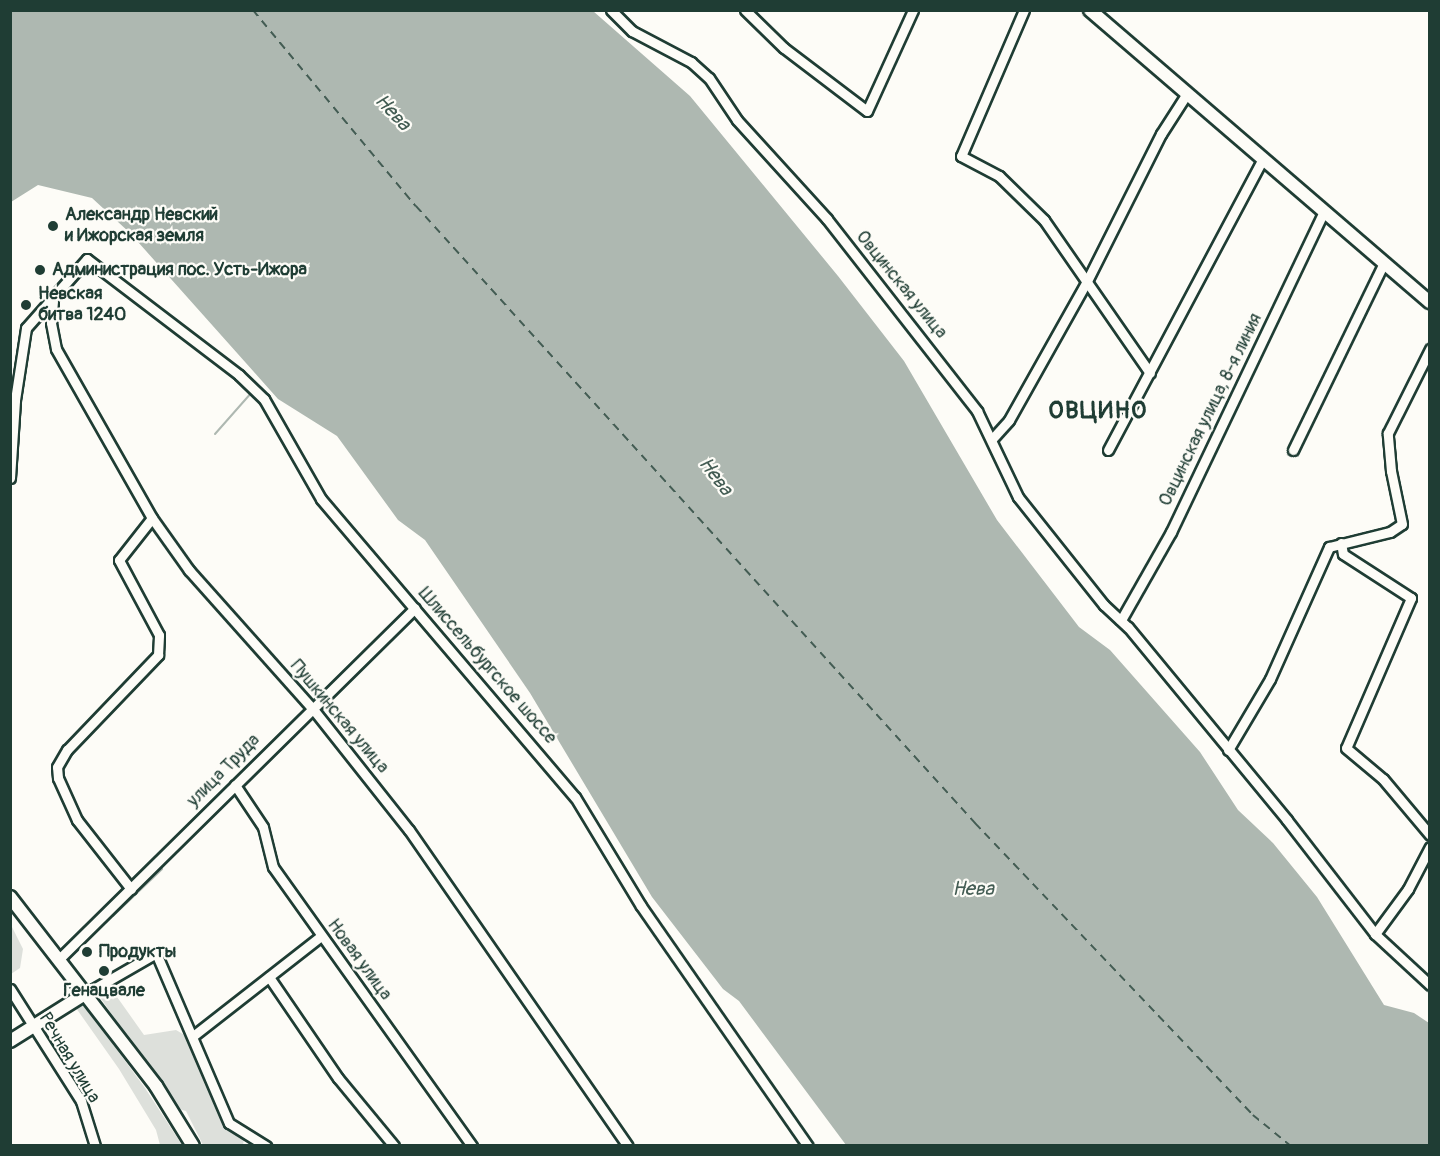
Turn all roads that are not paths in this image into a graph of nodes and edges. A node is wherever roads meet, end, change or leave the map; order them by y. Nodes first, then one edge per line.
1 (611, 10) edge
2 (745, 10) edge
3 (913, 10) edge
4 (1024, 10) edge
5 (1090, 10) edge
6 (1186, 95) junction
7 (1262, 160) junction
8 (1324, 211) junction
9 (1384, 263) junction
10 (1086, 283) junction
11 (53, 301) junction
12 (1430, 302) edge
13 (1430, 349) edge
14 (1150, 373) junction
15 (992, 439) junction
16 (1108, 450) dead end
17 (1293, 450) dead end
18 (10, 478) edge
19 (152, 518) junction
20 (1341, 543) junction
21 (415, 608) junction
22 (1121, 620) junction
23 (313, 709) junction
24 (1228, 750) junction
25 (235, 785) junction
26 (1430, 835) edge
27 (1430, 847) edge
28 (131, 889) junction
29 (10, 897) edge
30 (1375, 934) junction
31 (321, 936) junction
32 (58, 960) junction
33 (269, 977) junction
34 (1430, 985) edge
35 (10, 989) edge
36 (85, 994) junction
37 (32, 1028) junction
38 (193, 1036) junction
39 (10, 1041) edge
40 (95, 1146) edge
41 (193, 1146) edge
42 (266, 1146) edge
43 (394, 1146) edge
44 (472, 1146) edge
45 (628, 1146) edge
46 (808, 1146) edge

1 - 15 street, Овцинская улица
2 - 3 street
4 - 10 street
5 - 6 main road
6 - 7 main road
6 - 10 street
7 - 8 main road
7 - 14 street
8 - 9 main road
8 - 22 street, Овцинская улица, 8-я линия
9 - 12 main road
9 - 17 street
10 - 14 street
10 - 15 street
11 - 18 street
11 - 19 street, Пушкинская улица
11 - 21 street, Шлиссельбургское шоссе
13 - 20 street
14 - 16 street
15 - 22 street, Овцинская улица
19 - 23 street, Пушкинская улица
19 - 28 street
20 - 24 street
20 - 26 street
21 - 23 street, улица Труда
21 - 46 street, Шлиссельбургское шоссе
22 - 24 street, Овцинская улица
23 - 25 street, улица Труда
23 - 45 street, Пушкинская улица
24 - 30 street, Овцинская улица
25 - 28 street, улица Труда
25 - 31 street, Новая улица
27 - 30 street
28 - 32 street, улица Труда
29 - 32 main road
30 - 34 street, Овцинская улица
31 - 33 street
31 - 44 street, Новая улица
32 - 36 main road
33 - 38 street
33 - 43 street
35 - 37 street, Речная улица
36 - 37 main road
36 - 38 street
36 - 41 main road
37 - 39 main road
37 - 40 street, Речная улица
38 - 42 street

